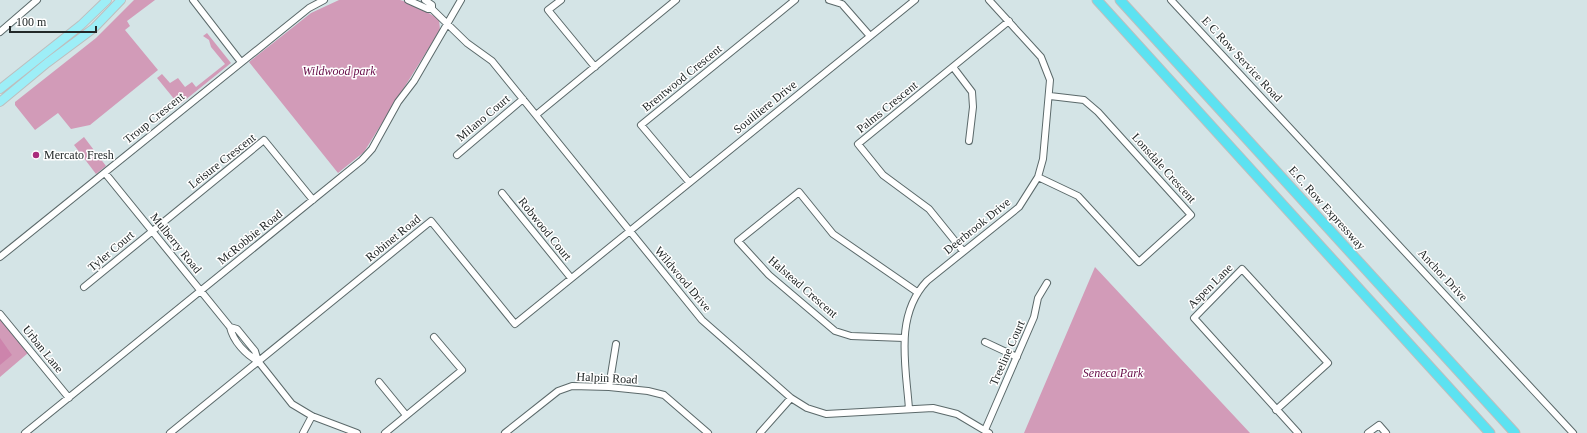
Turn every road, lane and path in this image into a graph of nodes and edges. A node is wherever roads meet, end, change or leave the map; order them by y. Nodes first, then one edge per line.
1 (37, 0) edge
2 (107, 0) edge
3 (121, 0) edge
4 (186, 0) edge
5 (193, 0) edge
6 (324, 0) edge
7 (408, 0) edge
8 (425, 0) edge
9 (461, 0) edge
10 (561, 0) edge
11 (676, 0) edge
12 (795, 0) edge
13 (829, 0) edge
14 (915, 0) edge
15 (989, 0) edge
16 (1096, 0) edge
17 (1120, 0) edge
18 (1171, 0) edge
19 (316, 1) edge
20 (198, 8) junction
21 (432, 9) junction
22 (1009, 21) junction
23 (448, 23) junction
24 (0, 32) edge
25 (870, 36) junction
26 (241, 62) junction
27 (595, 67) junction
28 (953, 67) junction
29 (0, 89) edge
30 (1050, 96) junction
31 (523, 99) junction
32 (0, 102) edge
33 (536, 115) junction
34 (1296, 133) joint
35 (969, 140) dead end
36 (456, 155) dead end
37 (105, 172) junction
38 (1038, 177) junction
39 (689, 182) junction
40 (502, 193) dead end
41 (313, 200) junction
42 (152, 231) junction
43 (629, 231) junction
44 (963, 251) junction
45 (0, 257) edge
46 (571, 278) junction
47 (1047, 284) dead end
48 (84, 287) dead end
49 (201, 291) junction
50 (917, 292) junction
51 (0, 314) edge
52 (434, 337) dead end
53 (904, 338) junction
54 (985, 342) dead end
55 (616, 344) dead end
56 (1017, 357) junction
57 (258, 361) junction
58 (379, 382) dead end
59 (610, 387) junction
60 (68, 398) junction
61 (791, 398) junction
62 (910, 409) junction
63 (1276, 410) junction
64 (406, 415) junction
65 (312, 416) junction
66 (987, 432) edge
67 (25, 433) edge
68 (170, 433) edge
69 (303, 433) edge
70 (357, 433) edge
71 (385, 433) edge
72 (505, 433) edge
73 (708, 433) edge
74 (760, 433) edge
75 (1298, 433) edge
76 (1368, 433) edge
77 (1386, 433) edge
78 (1490, 433) edge
79 (1515, 433) edge
80 (1573, 433) edge

1 - 24 street
2 - 29 main road
3 - 32 main road
4 - 20 street
5 - 20 street
6 - 19 street, Troup Crescent
7 - 21 street
8 - 21 street
9 - 23 street, McRobbie Road
10 - 27 street
11 - 27 street
12 - 39 street, Brentwood Crescent
13 - 25 street
14 - 25 street, Souilliere Drive
15 - 22 street, Deerbrook Drive
16 - 78 highway
17 - 79 highway, E.C. Row Expressway
18 - 34 street, E C Row Service Road
19 - 26 street, Troup Crescent
20 - 26 street
21 - 23 street, Wildwood Drive
22 - 28 street, Palms Crescent
22 - 30 street, Deerbrook Drive
23 - 31 street, Wildwood Drive
23 - 41 street, McRobbie Road
25 - 39 street, Souilliere Drive
26 - 37 street, Troup Crescent
27 - 33 street
28 - 35 street
28 - 44 street, Palms Crescent
30 - 38 street, Deerbrook Drive
30 - 38 street, Lonsdale Crescent
31 - 33 street, Wildwood Drive
31 - 36 street, Milano Court
33 - 43 street, Wildwood Drive
34 - 80 street, Anchor Drive
37 - 42 street, Mulberry Road
37 - 45 street, Troup Crescent
38 - 44 street, Deerbrook Drive
39 - 43 street, Souilliere Drive
40 - 46 street, Robwood Court
41 - 42 street, Leisure Crescent
41 - 49 street, McRobbie Road
42 - 48 street, Tyler Court
42 - 49 street, Mulberry Road
43 - 46 street, Robinet Road
43 - 61 street, Wildwood Drive
44 - 50 street, Deerbrook Drive
46 - 57 street, Robinet Road
47 - 56 street, Treeline Court
49 - 57 street, Mulberry Road
49 - 60 street, McRobbie Road
50 - 53 street, Deerbrook Drive
50 - 53 street, Halstead Crescent
51 - 60 street, Urban Lane
52 - 64 street
53 - 62 street, Deerbrook Drive
54 - 56 street
55 - 59 street
56 - 66 street, Treeline Court
57 - 65 street, Mulberry Road
57 - 68 street, Robinet Road
58 - 64 street
59 - 72 street, Halpin Road
59 - 73 street, Halpin Road
60 - 67 street, McRobbie Road
61 - 62 street, Wildwood Drive
61 - 74 street
62 - 66 street, Wildwood Drive
63 - 63 street, Aspen Lane
63 - 75 street, Aspen Lane
64 - 71 street
65 - 69 street
65 - 70 street, Mulberry Road
76 - 77 street

